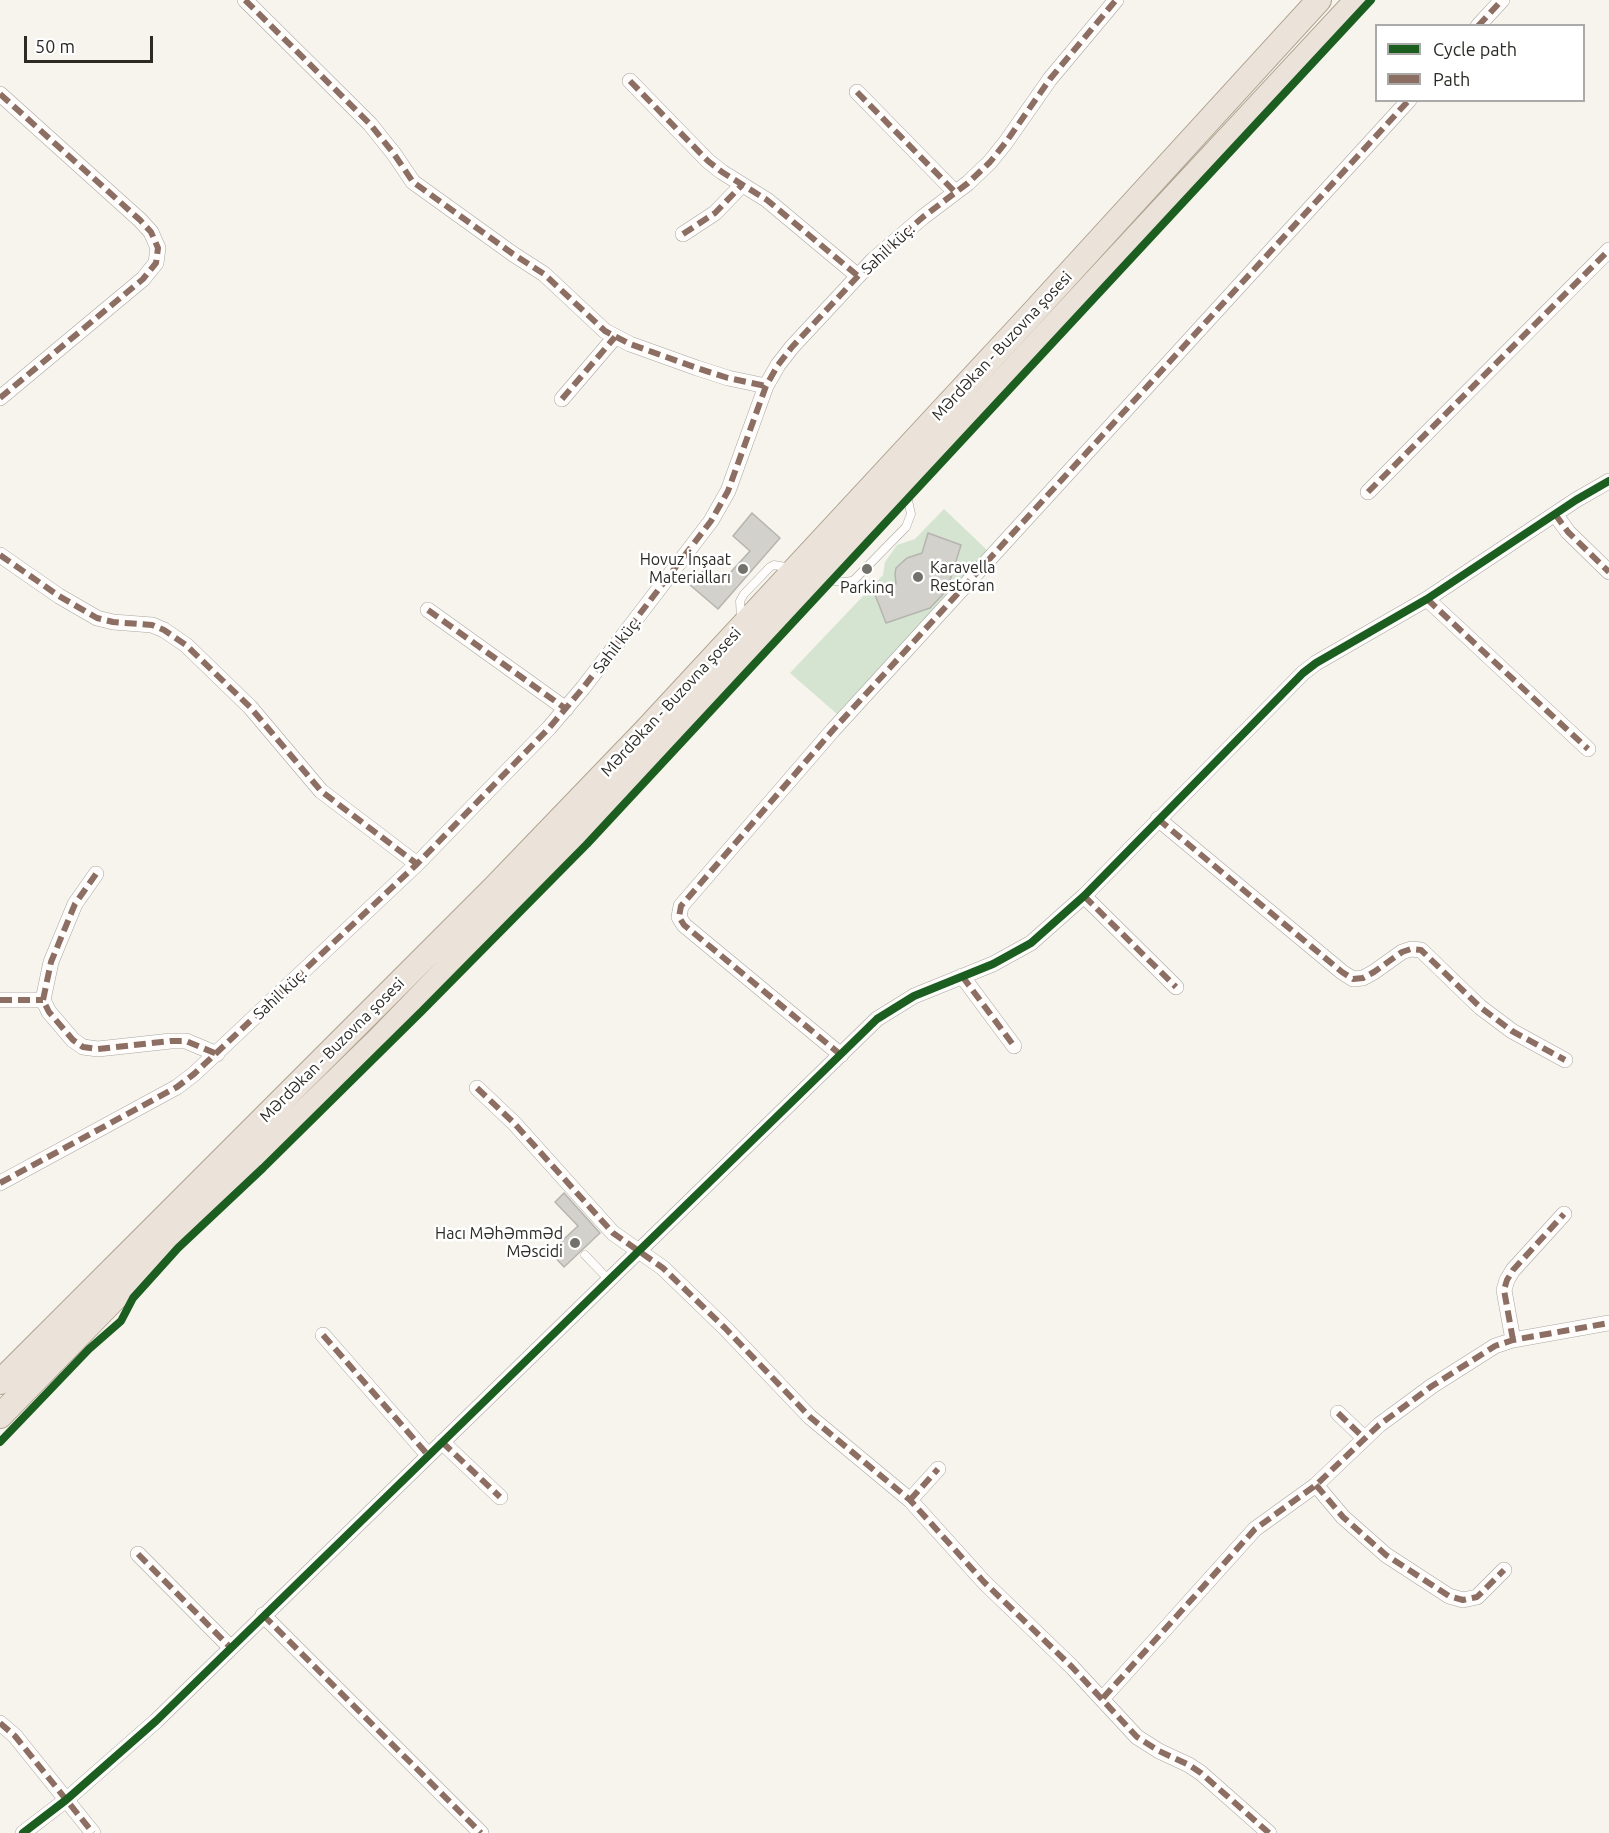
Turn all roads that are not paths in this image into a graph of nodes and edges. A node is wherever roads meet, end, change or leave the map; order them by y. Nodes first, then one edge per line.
1 (245, 0) edge
2 (1116, 0) edge
3 (1319, 0) edge
4 (1357, 0) edge
5 (1502, 0) edge
6 (1480, 24) edge
7 (630, 81) dead end
8 (857, 92) dead end
9 (0, 94) edge
10 (1408, 102) edge
11 (742, 185) junction
12 (955, 192) junction
13 (683, 234) dead end
14 (1609, 250) edge
15 (858, 276) junction
16 (615, 337) junction
17 (766, 386) junction
18 (0, 398) edge
19 (562, 399) dead end
20 (1609, 481) edge
21 (1368, 492) dead end
22 (1555, 514) junction
23 (0, 555) edge
24 (1609, 572) edge
25 (1427, 599) junction
26 (428, 610) dead end
27 (566, 709) junction
28 (1588, 749) dead end
29 (1158, 819) junction
30 (417, 864) junction
31 (96, 874) dead end
32 (1084, 896) junction
33 (962, 976) junction
34 (1176, 987) dead end
35 (0, 1000) edge
36 (43, 1000) junction
37 (1014, 1046) dead end
38 (217, 1054) junction
39 (841, 1055) junction
40 (1565, 1060) dead end
41 (477, 1089) dead end
42 (0, 1183) edge
43 (1564, 1214) dead end
44 (638, 1252) junction
45 (585, 1255) dead end
46 (609, 1280) junction
47 (1609, 1323) edge
48 (323, 1335) dead end
49 (1513, 1340) junction
50 (0, 1382) edge
51 (1338, 1413) dead end
52 (0, 1416) edge
53 (1364, 1438) junction
54 (442, 1442) junction
55 (428, 1455) junction
56 (938, 1469) dead end
57 (1316, 1485) junction
58 (500, 1497) dead end
59 (910, 1500) junction
60 (138, 1554) dead end
61 (1504, 1570) dead end
62 (263, 1615) junction
63 (230, 1647) junction
64 (1103, 1698) junction
65 (0, 1723) edge
66 (66, 1800) junction
67 (23, 1833) edge
68 (93, 1833) edge
69 (481, 1833) edge
70 (1269, 1833) edge

1 - 16 street
2 - 12 street, Sahil küç.
3 - 50 main road, Mərdəkan - Buzovna şosesi
4 - 52 main road, Mərdəkan - Buzovna şosesi
5 - 6 street
7 - 11 street
8 - 12 street
9 - 18 street
10 - 39 street
11 - 13 street
11 - 15 street
12 - 15 street, Sahil küç.
14 - 21 street
15 - 17 street, Sahil küç.
16 - 17 street
16 - 19 street
17 - 27 street, Sahil küç.
20 - 22 street
22 - 24 street
22 - 25 street
23 - 30 street
25 - 28 street
25 - 29 street
26 - 27 street
27 - 30 street, Sahil küç.
29 - 32 street
29 - 40 street
30 - 38 street, Sahil küç.
31 - 36 street
32 - 33 street
32 - 34 street
33 - 37 street
33 - 39 street
35 - 36 street
36 - 38 street
38 - 42 street, Sahil küç.
39 - 44 street
41 - 44 street
43 - 49 street
44 - 46 street
44 - 59 street
45 - 46 lane
46 - 54 street
47 - 49 street
48 - 55 street
49 - 53 street
51 - 53 street
53 - 57 street
54 - 55 street
54 - 58 street
55 - 62 street
56 - 59 street
57 - 61 street
57 - 64 street
59 - 64 street
60 - 63 street
62 - 63 street
62 - 69 street
63 - 66 street
64 - 70 street
65 - 66 street
66 - 67 street
66 - 68 street

